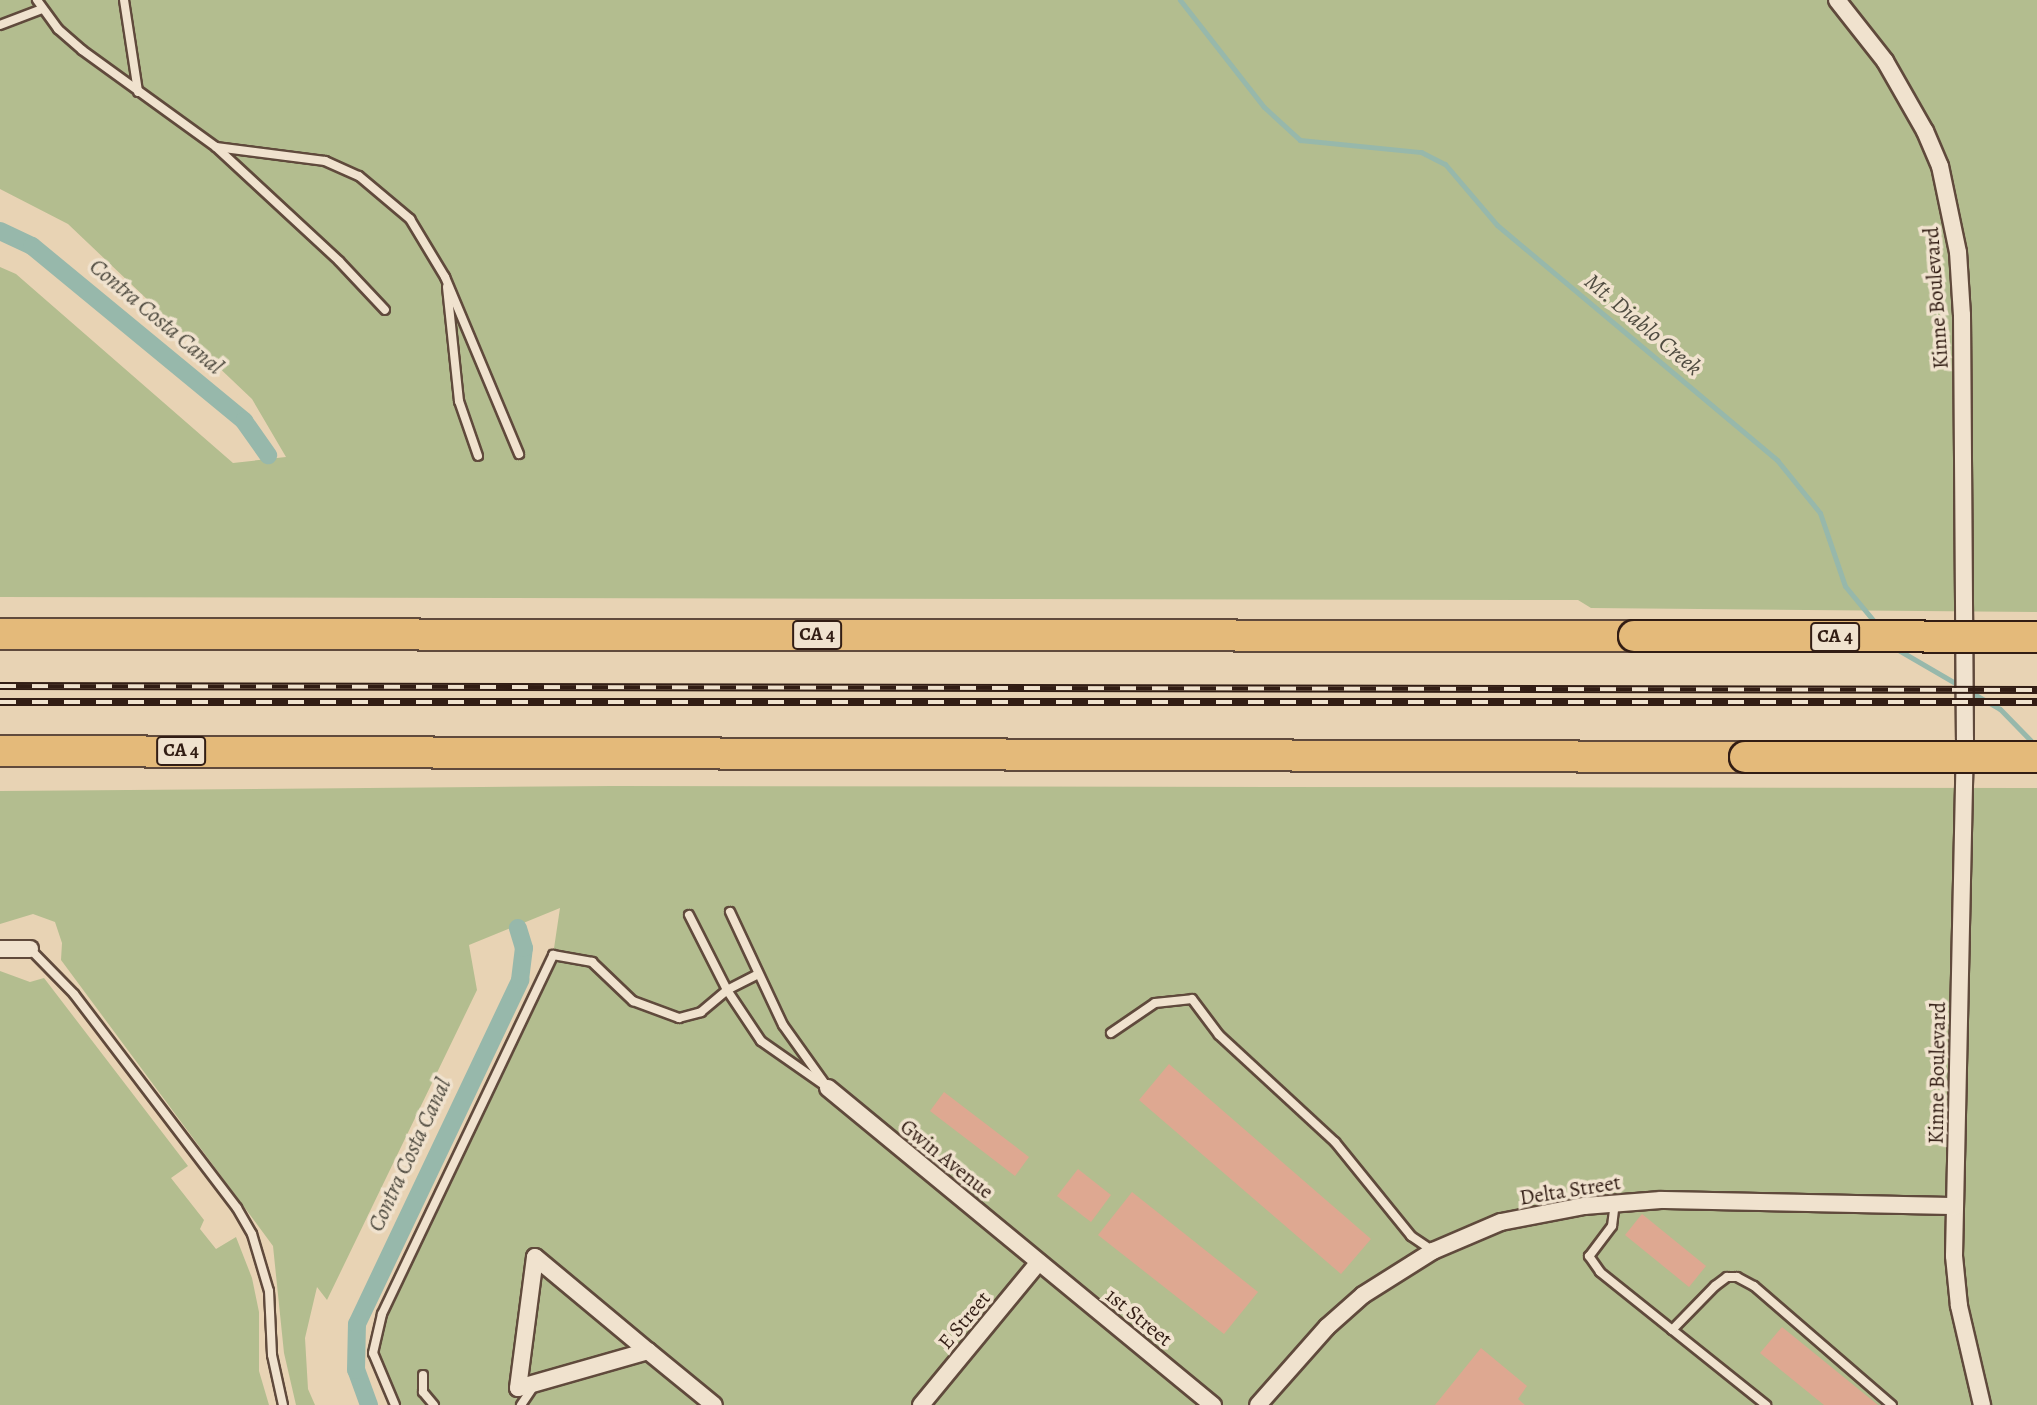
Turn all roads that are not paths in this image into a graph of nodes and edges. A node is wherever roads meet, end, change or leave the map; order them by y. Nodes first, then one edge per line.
1 (37, 0) edge
2 (124, 0) edge
3 (1837, 0) edge
4 (42, 9) junction
5 (0, 25) edge
6 (138, 92) junction
7 (216, 147) junction
8 (445, 277) junction
9 (384, 310) dead end
10 (519, 454) dead end
11 (478, 456) dead end
12 (0, 634) edge
13 (2037, 637) edge
14 (0, 751) edge
15 (2037, 757) edge
16 (730, 912) dead end
17 (690, 915) dead end
18 (0, 949) edge
19 (30, 949) joint
20 (758, 974) junction
21 (727, 990) junction
22 (1111, 1033) dead end
23 (828, 1088) junction
24 (1615, 1202) junction
25 (1955, 1206) junction
26 (1433, 1251) junction
27 (1039, 1262) junction
28 (1672, 1330) junction
29 (648, 1351) junction
30 (423, 1375) dead end
31 (536, 1383) junction
32 (282, 1405) edge
33 (395, 1405) edge
34 (434, 1405) edge
35 (521, 1405) edge
36 (715, 1405) edge
37 (921, 1405) edge
38 (1213, 1405) edge
39 (1258, 1405) edge
40 (1766, 1405) edge
41 (1892, 1405) edge
42 (1982, 1405) edge

1 - 4 lane
2 - 6 lane
3 - 25 street, Kinne Boulevard
4 - 5 lane
4 - 6 lane
6 - 7 lane
7 - 8 lane
7 - 9 lane
8 - 10 lane
8 - 11 lane
12 - 13 highway, CA 4, bridge
14 - 15 highway, CA 4, bridge
16 - 20 lane
17 - 21 lane
18 - 19 street
19 - 32 lane
20 - 21 lane
20 - 23 lane
21 - 23 lane
21 - 33 lane
22 - 26 lane
23 - 27 street, Gwin Avenue
24 - 25 street, Delta Street
24 - 26 street, Delta Street
24 - 28 lane
25 - 42 street, Kinne Boulevard
26 - 39 street, Delta Street
27 - 37 street, E Street
27 - 38 street, 1st Street
28 - 40 lane
28 - 41 lane
29 - 31 street
29 - 31 street
29 - 36 street
30 - 34 lane
31 - 35 lane

